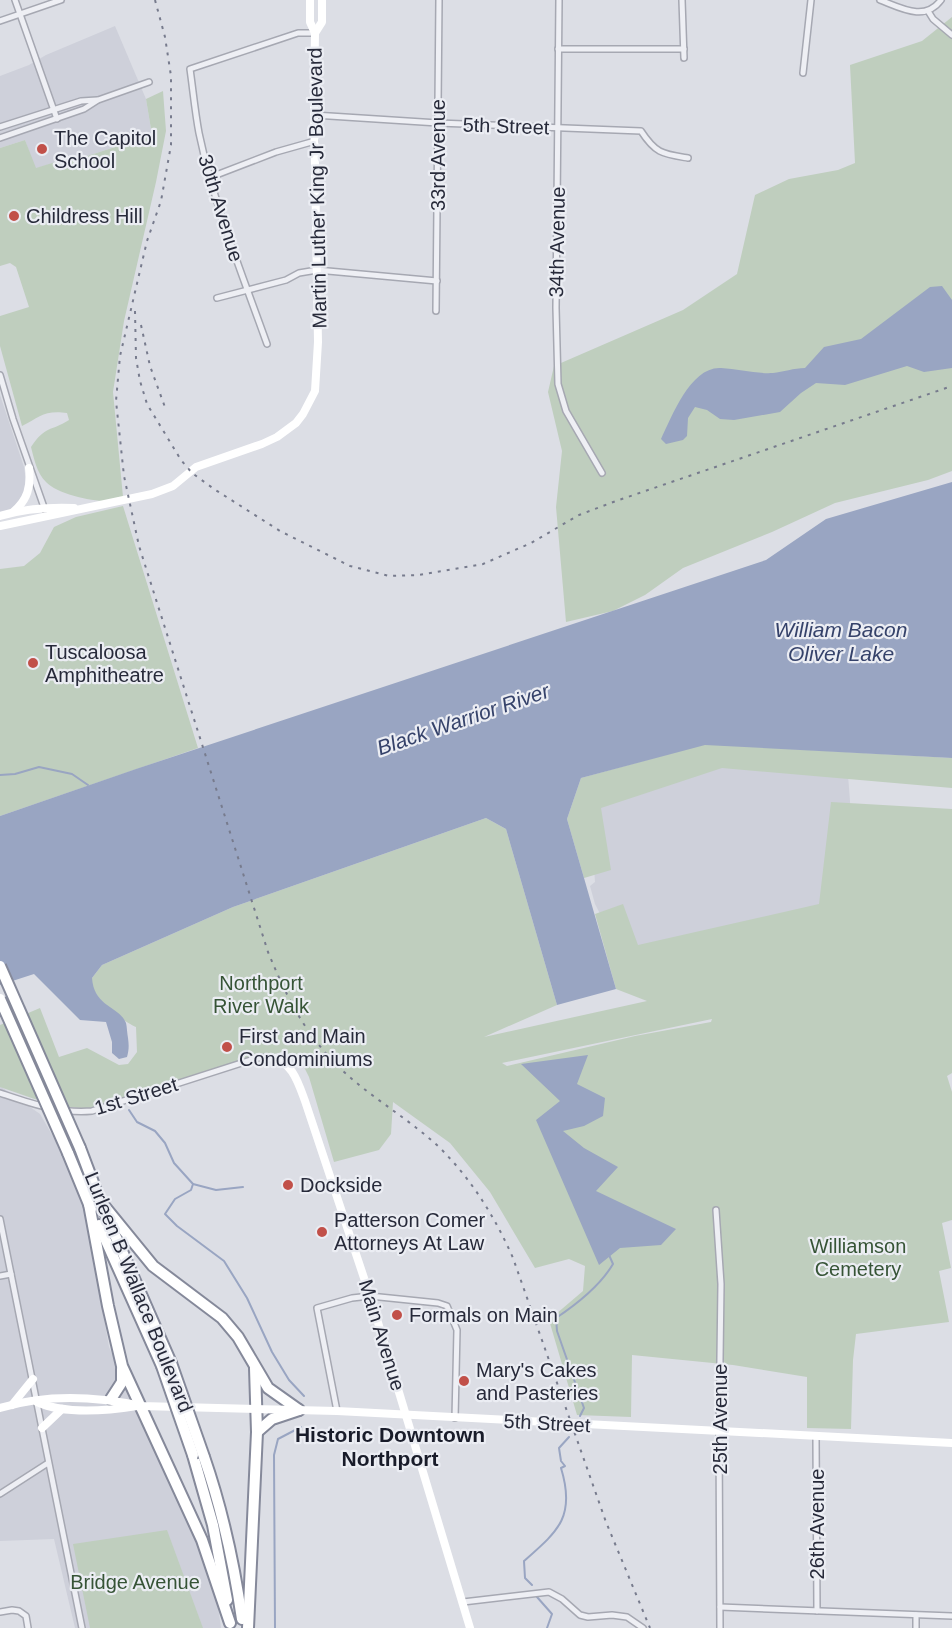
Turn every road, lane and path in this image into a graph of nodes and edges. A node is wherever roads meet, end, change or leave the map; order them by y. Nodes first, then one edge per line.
1 (15, 0) edge
2 (61, 0) edge
3 (310, 0) edge
4 (322, 0) edge
5 (439, 0) edge
6 (559, 0) edge
7 (682, 0) edge
8 (811, 0) edge
9 (880, 0) edge
10 (942, 0) edge
11 (928, 11) junction
12 (20, 14) junction
13 (0, 21) edge
14 (315, 33) junction
15 (952, 35) edge
16 (558, 49) junction
17 (684, 49) junction
18 (684, 58) dead end
19 (803, 73) dead end
20 (149, 82) dead end
21 (98, 100) junction
22 (53, 110) junction
23 (314, 115) junction
24 (57, 119) junction
25 (438, 123) junction
26 (0, 127) edge
27 (558, 128) junction
28 (0, 138) edge
29 (315, 141) junction
30 (688, 158) dead end
31 (211, 177) junction
32 (317, 270) junction
33 (437, 281) junction
34 (247, 289) junction
35 (217, 298) dead end
36 (436, 311) dead end
37 (267, 344) dead end
38 (0, 377) edge
39 (29, 468) junction
40 (602, 473) dead end
41 (12, 512) junction
42 (46, 513) junction
43 (0, 516) edge
44 (0, 526) edge
45 (0, 966) edge
46 (0, 999) edge
47 (270, 1057) joint
48 (0, 1093) edge
49 (94, 1202) junction
50 (716, 1209) dead end
51 (0, 1219) edge
52 (11, 1274) junction
53 (0, 1276) edge
54 (370, 1296) junction
55 (122, 1366) junction
56 (255, 1368) junction
57 (33, 1379) junction
58 (111, 1400) junction
59 (37, 1401) junction
60 (12, 1405) junction
61 (141, 1406) junction
62 (0, 1408) edge
63 (256, 1408) junction
64 (62, 1409) junction
65 (299, 1410) junction
66 (337, 1412) junction
67 (407, 1416) junction
68 (455, 1418) junction
69 (42, 1428) junction
70 (257, 1432) junction
71 (719, 1432) junction
72 (816, 1437) junction
73 (952, 1443) edge
74 (199, 1456) junction
75 (48, 1464) junction
76 (0, 1494) edge
77 (463, 1602) junction
78 (720, 1607) junction
79 (2, 1611) edge
80 (817, 1611) junction
81 (916, 1615) junction
82 (952, 1616) edge
83 (230, 1626) edge
84 (28, 1628) edge
85 (82, 1628) edge
86 (246, 1628) edge
87 (470, 1628) edge
88 (643, 1628) edge
89 (720, 1628) edge
90 (916, 1628) edge

1 - 12 street
2 - 12 street
3 - 14 main road, Martin Luther King Jr Boulevard
4 - 14 main road, Martin Luther King Jr Boulevard
5 - 25 street, 33rd Avenue
6 - 16 street, 34th Avenue
7 - 17 street
8 - 19 street
9 - 11 street
10 - 11 street
11 - 15 street
12 - 13 street
12 - 22 street
14 - 23 main road, Martin Luther King Jr Boulevard
14 - 31 street, 30th Avenue
16 - 17 street
16 - 27 street, 34th Avenue
17 - 18 street
20 - 21 street
21 - 22 street
21 - 24 street
22 - 24 street
22 - 26 street
23 - 25 street, 5th Street
23 - 29 main road, Martin Luther King Jr Boulevard
24 - 28 street
25 - 27 street, 5th Street
25 - 33 street, 33rd Avenue
27 - 30 street, 5th Street
27 - 40 street, 34th Avenue
29 - 31 street
29 - 32 main road, Martin Luther King Jr Boulevard
31 - 34 street, 30th Avenue
32 - 33 street
32 - 34 street
32 - 42 main road, Martin Luther King Jr Boulevard
33 - 36 street, 33rd Avenue
34 - 35 street
34 - 37 street, 30th Avenue
38 - 39 street
39 - 41 main road
39 - 42 street
41 - 42 main road
41 - 43 main road
42 - 44 main road
45 - 49 highway, Lurleen B Wallace Boulevard, bridge
46 - 49 highway, Lurleen B Wallace Boulevard, bridge
47 - 48 street, 1st Street
47 - 54 main road, Main Avenue
49 - 55 highway
49 - 56 highway
49 - 74 highway, Lurleen B Wallace Boulevard, bridge
50 - 71 street, 25th Avenue
51 - 52 street
52 - 53 street
52 - 57 street
54 - 66 street
54 - 67 main road, Main Avenue
54 - 68 street
55 - 58 highway
55 - 61 highway
56 - 63 highway
56 - 65 highway
57 - 59 street
57 - 60 main road
58 - 59 main road, 5th Street
58 - 61 main road, 5th Street
59 - 60 main road
59 - 64 main road, 5th Street
59 - 69 street
60 - 62 main road
61 - 63 main road, 5th Street
61 - 64 main road, 5th Street
61 - 83 highway
63 - 65 main road, 5th Street
63 - 70 highway
64 - 69 main road
65 - 66 main road, 5th Street
65 - 70 highway
66 - 67 main road, 5th Street
67 - 68 main road, 5th Street
67 - 77 main road, Main Avenue
68 - 71 main road, 5th Street
69 - 75 street
70 - 86 highway
71 - 72 main road, 5th Street
71 - 78 street, 25th Avenue
72 - 73 main road, 5th Street
72 - 80 street, 26th Avenue
74 - 83 highway, Lurleen B Wallace Boulevard
74 - 86 highway, Lurleen B Wallace Boulevard
75 - 76 street
75 - 85 street
77 - 87 main road, Main Avenue
77 - 88 street
78 - 80 street
78 - 89 street, 25th Avenue
79 - 84 street
80 - 81 street
81 - 82 street
81 - 90 street

